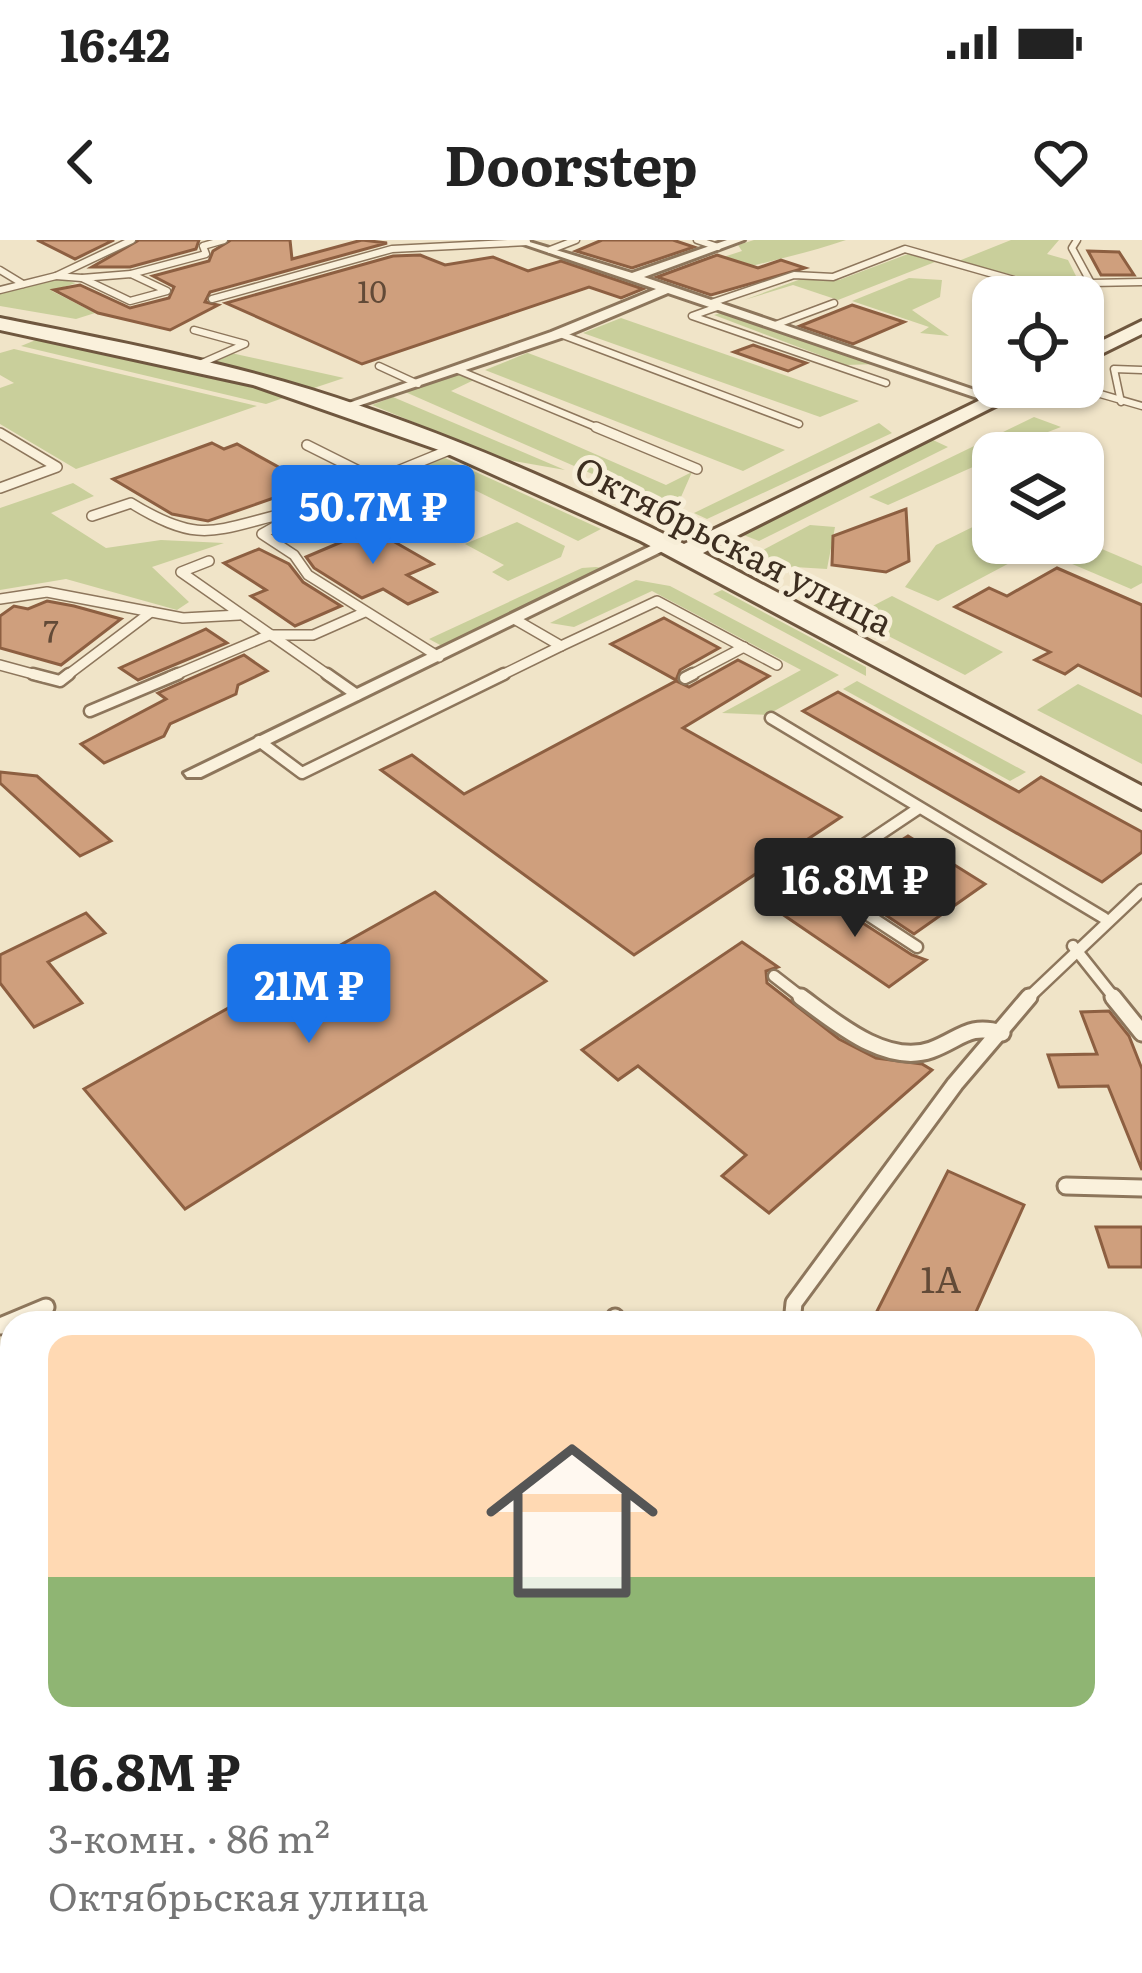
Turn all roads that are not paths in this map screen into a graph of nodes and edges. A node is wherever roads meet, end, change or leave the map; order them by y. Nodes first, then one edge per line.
1 (110, 240) edge
2 (132, 240) edge
3 (224, 240) edge
4 (576, 240) edge
5 (697, 240) edge
6 (738, 240) edge
7 (928, 240) edge
8 (1077, 240) edge
9 (528, 241) edge
10 (119, 244) junction
11 (718, 247) junction
12 (905, 249) junction
13 (550, 250) junction
14 (0, 270) edge
15 (131, 274) junction
16 (56, 276) junction
17 (1000, 276) edge
18 (633, 277) junction
19 (82, 278) junction
20 (1142, 282) edge
21 (23, 284) junction
22 (668, 289) junction
23 (0, 290) edge
24 (212, 299) dead end
25 (834, 303) dead end
26 (716, 305) junction
27 (1142, 310) edge
28 (0, 324) edge
29 (775, 325) junction
30 (1142, 328) edge
31 (194, 329) dead end
32 (1104, 329) edge
33 (560, 334) junction
34 (1104, 347) edge
35 (195, 366) junction
36 (379, 366) dead end
37 (458, 370) junction
38 (1142, 370) edge
39 (886, 383) dead end
40 (418, 384) junction
41 (972, 387) edge
42 (1104, 396) edge
43 (972, 401) edge
44 (1121, 402) junction
45 (1142, 406) edge
46 (348, 408) junction
47 (800, 424) dead end
48 (0, 433) edge
49 (307, 445) dead end
50 (454, 448) junction
51 (697, 470) dead end
52 (377, 480) junction
53 (363, 486) junction
54 (0, 488) edge
55 (312, 506) junction
56 (410, 511) dead end
57 (92, 516) dead end
58 (672, 550) junction
59 (209, 561) dead end
60 (0, 599) edge
61 (151, 612) junction
62 (365, 612) junction
63 (239, 615) junction
64 (516, 620) junction
65 (269, 635) junction
66 (561, 646) junction
67 (744, 647) junction
68 (439, 657) junction
69 (0, 665) edge
70 (777, 665) dead end
71 (685, 678) dead end
72 (357, 695) junction
73 (91, 711) dead end
74 (771, 718) dead end
75 (259, 741) junction
76 (194, 772) dead end
77 (1142, 799) edge
78 (919, 808) junction
79 (1142, 890) edge
80 (1105, 918) junction
81 (1073, 946) junction
82 (916, 947) dead end
83 (774, 976) dead end
84 (1001, 1033) junction
85 (1142, 1033) edge
86 (1066, 1186) dead end
87 (1142, 1187) edge
88 (46, 1306) dead end
89 (34, 1311) edge
90 (793, 1311) edge

1 - 10 lane
2 - 10 lane
3 - 15 lane
4 - 13 lane
5 - 11 lane
6 - 11 street
7 - 12 lane
8 - 20 lane
9 - 13 street
9 - 24 lane
10 - 16 lane
11 - 18 street
12 - 17 lane
12 - 26 lane
13 - 18 street
14 - 21 lane
15 - 19 lane
15 - 19 lane
16 - 19 lane
16 - 21 lane
18 - 22 street
21 - 23 lane
22 - 26 street
22 - 33 street
25 - 29 lane
26 - 29 street
26 - 39 lane
27 - 32 street
28 - 35 street, Октябрьская улица
29 - 41 street
30 - 34 street
31 - 35 lane
33 - 37 street
33 - 47 lane
35 - 46 street, Октябрьская улица
36 - 40 lane
37 - 40 street
37 - 51 lane
38 - 44 lane
40 - 46 street
42 - 44 lane
43 - 58 street
44 - 45 lane
46 - 50 street, Октябрьская улица
48 - 54 lane
49 - 52 lane
50 - 52 lane
50 - 58 street, Октябрьская улица
52 - 53 lane
53 - 55 lane
53 - 56 lane
55 - 57 lane
55 - 62 lane
58 - 64 street
58 - 77 street, Октябрьская улица
59 - 63 lane
60 - 61 lane
61 - 63 lane
61 - 69 lane
62 - 65 lane
62 - 68 lane
63 - 65 lane
64 - 66 lane
64 - 68 street
65 - 72 lane
65 - 73 lane
66 - 67 lane
66 - 75 lane
67 - 70 lane
67 - 71 lane
68 - 72 street
72 - 75 street
74 - 78 lane
75 - 76 street
78 - 80 lane
78 - 82 lane
79 - 80 lane
80 - 81 lane
81 - 84 lane
81 - 85 lane
83 - 84 lane
84 - 90 lane
86 - 87 lane
88 - 89 lane

